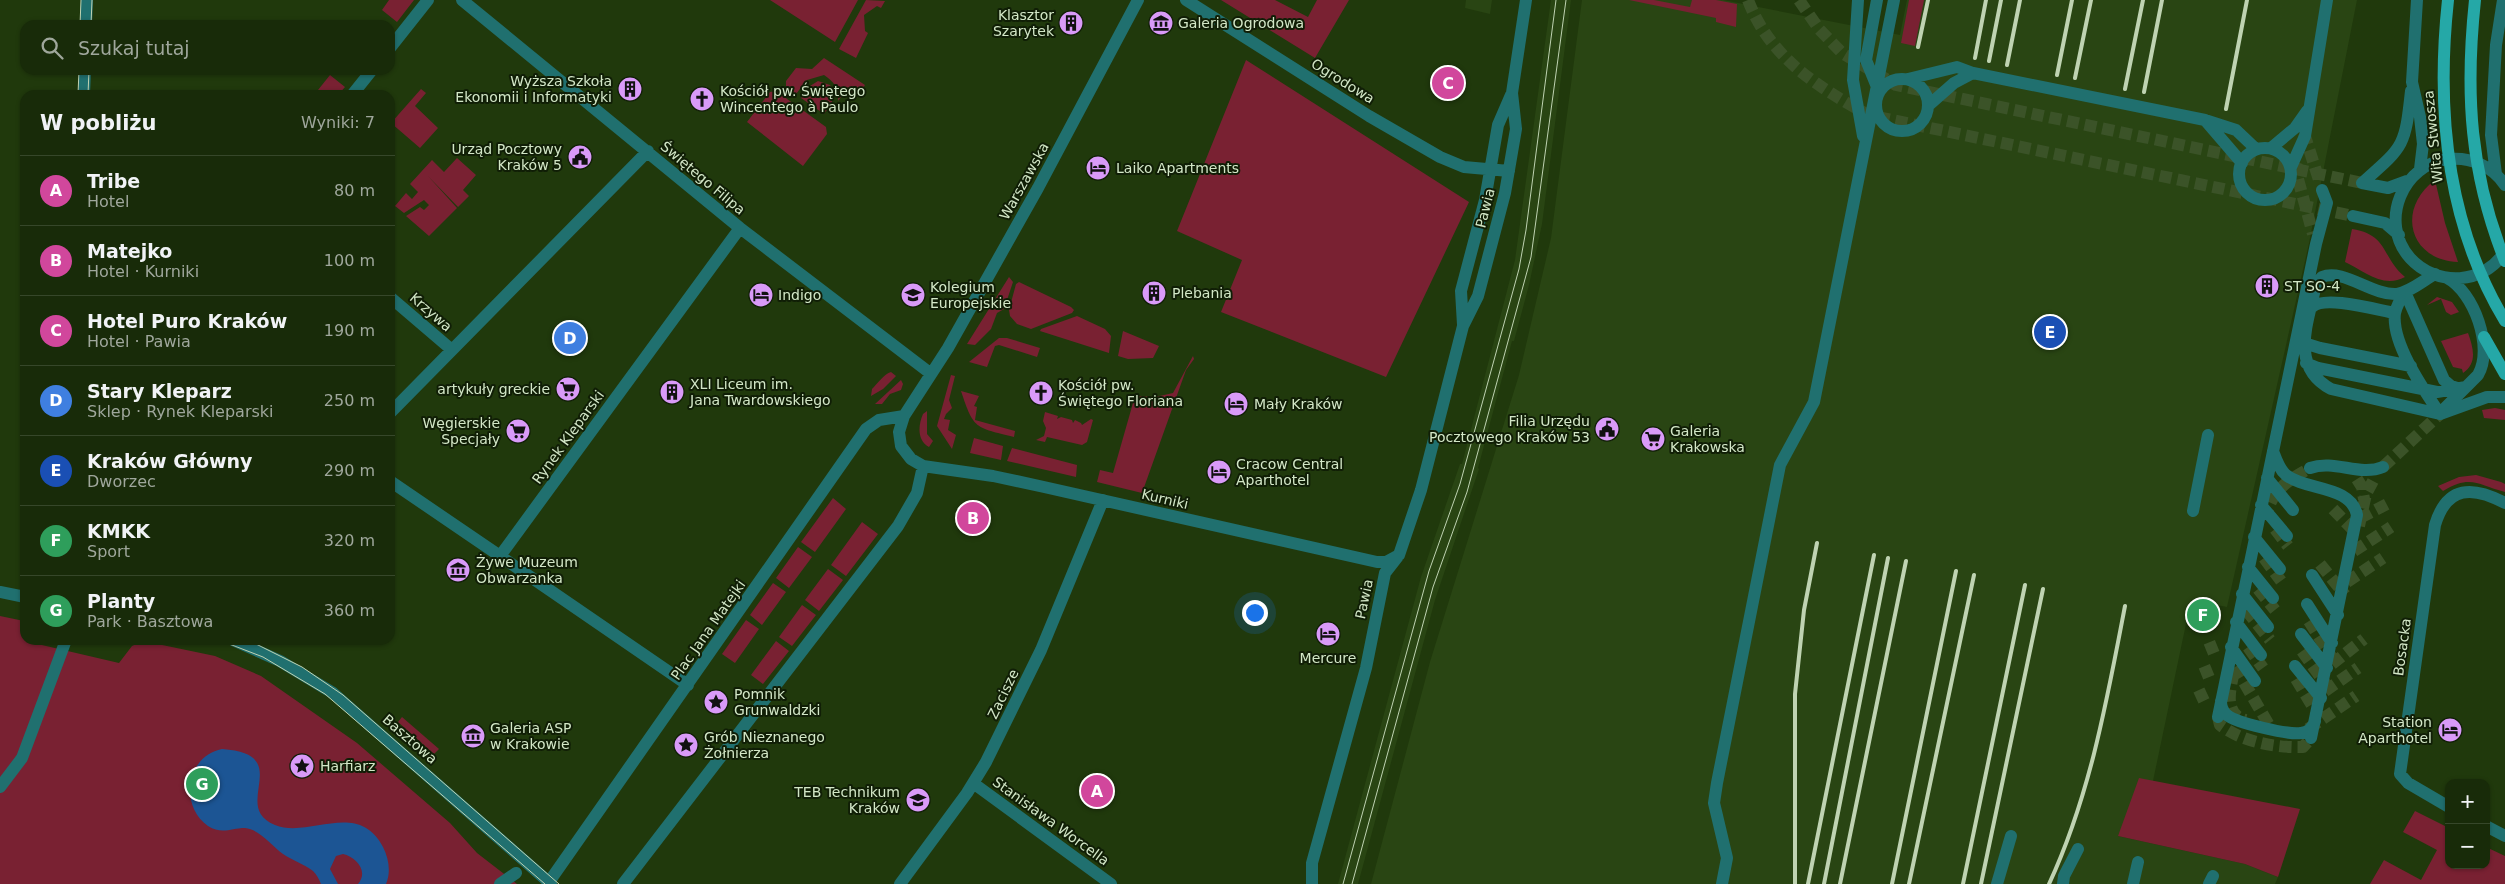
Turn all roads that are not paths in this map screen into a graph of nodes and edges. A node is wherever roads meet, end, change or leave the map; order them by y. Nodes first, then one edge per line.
1 (87, 0) edge
2 (428, 0) edge
3 (462, 0) edge
4 (1138, 0) edge
5 (1186, 0) edge
6 (1526, 0) edge
7 (1858, 0) edge
8 (1877, 0) edge
9 (2417, 0) edge
10 (2448, 0) edge
11 (2475, 0) edge
12 (2503, 0) edge
13 (2330, 2) edge
14 (1893, 4) edge
15 (86, 20) edge
16 (1873, 20) junction
17 (395, 42) edge
18 (1973, 74) junction
19 (85, 75) edge
20 (368, 75) edge
21 (1908, 79) junction
22 (1891, 80) junction
23 (2412, 82) junction
24 (84, 90) edge
25 (356, 90) edge
26 (1879, 92) junction
27 (1512, 93) junction
28 (1929, 104) junction
29 (2308, 109) junction
30 (2205, 120) junction
31 (1864, 144) junction
32 (2271, 148) junction
33 (2256, 149) junction
34 (648, 152) junction
35 (2242, 162) junction
36 (2291, 167) junction
37 (2420, 169) junction
38 (1491, 170) junction
39 (1509, 171) junction
40 (2496, 174) junction
41 (2407, 181) junction
42 (2505, 185) edge
43 (2322, 190) tunnel mouth
44 (2353, 216) tunnel mouth
45 (740, 228) junction
46 (2399, 235) junction
47 (2505, 251) edge
48 (2505, 261) edge
49 (2440, 276) junction
50 (2405, 292) junction
51 (395, 301) edge
52 (2312, 307) junction
53 (2395, 314) junction
54 (2505, 321) edge
55 (1463, 326) junction
56 (2484, 337) junction
57 (2304, 343) junction
58 (452, 350) junction
59 (2306, 363) junction
60 (2412, 366) junction
61 (930, 373) junction
62 (2505, 374) edge
63 (2463, 388) junction
64 (2423, 390) junction
65 (2505, 397) edge
66 (395, 408) edge
67 (2440, 414) junction
68 (904, 416) junction
69 (2208, 435) dead end
70 (2273, 451) junction
71 (923, 466) junction
72 (2340, 466) junction
73 (2310, 468) tunnel mouth
74 (2267, 478) junction
75 (2357, 479) tunnel mouth
76 (2372, 481) tunnel mouth
77 (395, 484) edge
78 (1104, 500) junction
79 (2505, 503) edge
80 (2261, 505) junction
81 (2293, 510) dead end
82 (2193, 511) dead end
83 (2254, 536) junction
84 (2287, 536) tunnel mouth
85 (1399, 555) junction
86 (500, 556) junction
87 (2248, 567) junction
88 (2280, 569) dead end
89 (2312, 575) dead end
90 (0, 592) edge
91 (2242, 594) junction
92 (20, 596) edge
93 (2273, 598) dead end
94 (2307, 604) dead end
95 (2338, 615) junction
96 (2236, 622) junction
97 (2268, 627) dead end
98 (2301, 634) dead end
99 (2228, 643) junction
100 (2332, 643) junction
101 (64, 645) edge
102 (245, 645) edge
103 (2261, 655) tunnel mouth
104 (2295, 666) dead end
105 (2327, 668) junction
106 (2255, 681) dead end
107 (688, 685) junction
108 (2218, 690) junction
109 (2321, 698) junction
110 (2218, 718) tunnel mouth
111 (2316, 719) junction
112 (2311, 738) dead end
113 (973, 783) junction
114 (0, 788) edge
115 (2445, 805) edge
116 (2490, 828) edge
117 (2011, 836) dead end
118 (2505, 836) edge
119 (2078, 849) dead end
120 (2138, 862) dead end
121 (516, 873) dead end
122 (550, 883) edge
123 (500, 884) edge
124 (623, 884) edge
125 (900, 884) edge
126 (1111, 884) edge
127 (1312, 884) edge
128 (1722, 884) edge
129 (1997, 884) edge
130 (2063, 884) edge
131 (2133, 884) edge

1 - 15 street
2 - 17 street
3 - 34 street, Świętego Filipa
4 - 61 street, Warszawska
5 - 38 street, Ogrodowa
6 - 27 street, Pawia
7 - 31 street
8 - 16 street
9 - 23 street, Wita Stwosza
10 - 54 main road, Wita Stwosza
11 - 48 main road
12 - 40 street
13 - 29 street
14 - 31 street
16 - 22 street
16 - 26 street
18 - 21 street
18 - 28 street
18 - 30 street
19 - 24 street
20 - 25 street
21 - 22 street
21 - 28 street
22 - 26 street
23 - 37 street, Wita Stwosza
23 - 41 street
26 - 28 street
27 - 38 street, Pawia
27 - 39 street, Pawia
29 - 32 street
29 - 36 street
30 - 33 street
30 - 35 street
31 - 128 street
32 - 33 street
32 - 36 street
33 - 35 street
34 - 45 street, Świętego Filipa
34 - 58 street
35 - 36 street
37 - 40 street
37 - 41 street
38 - 39 street, Ogrodowa
38 - 55 street, Pawia
39 - 55 street, Pawia
40 - 42 street
41 - 46 street
43 - 70 street
44 - 46 street
45 - 61 street, Świętego Filipa
45 - 86 street, Rynek Kleparski
46 - 49 street
47 - 49 street
49 - 50 street
49 - 56 street
50 - 52 street
50 - 53 street
50 - 63 street
51 - 58 street, Krzywa
52 - 53 street
52 - 57 street
53 - 60 street
55 - 85 street, Pawia
56 - 62 main road
56 - 63 street
57 - 59 street
57 - 60 street
58 - 66 street
59 - 64 street
59 - 67 street
60 - 64 street
61 - 68 street
63 - 64 street
63 - 67 street
64 - 67 street
65 - 67 street
68 - 71 street
68 - 107 street, Plac Jana Matejki
69 - 82 street
70 - 74 street
70 - 95 street
71 - 78 street, Kurniki
71 - 124 street
72 - 73 street
72 - 75 street
72 - 76 street
74 - 80 street
74 - 81 street
77 - 86 street
78 - 85 street, Kurniki
78 - 113 street, Zacisze
79 - 115 street, Bosacka
80 - 83 street
80 - 84 street
83 - 87 street
83 - 88 street
85 - 127 street, Pawia
86 - 107 street
87 - 91 street
87 - 93 street
89 - 95 street
90 - 92 street
91 - 96 street
91 - 97 street
94 - 100 street
95 - 100 street
96 - 99 street
96 - 103 street
98 - 105 street
99 - 106 street
99 - 108 street
100 - 105 street
101 - 114 street
102 - 122 street, Basztowa
104 - 109 street
105 - 109 street
107 - 122 street, Plac Jana Matejki
108 - 110 street
108 - 111 street
109 - 111 street
111 - 112 street
113 - 125 street, Zacisze
113 - 126 street, Stanisława Worcella
116 - 118 street
117 - 129 street
119 - 130 street
120 - 131 street
121 - 123 street

